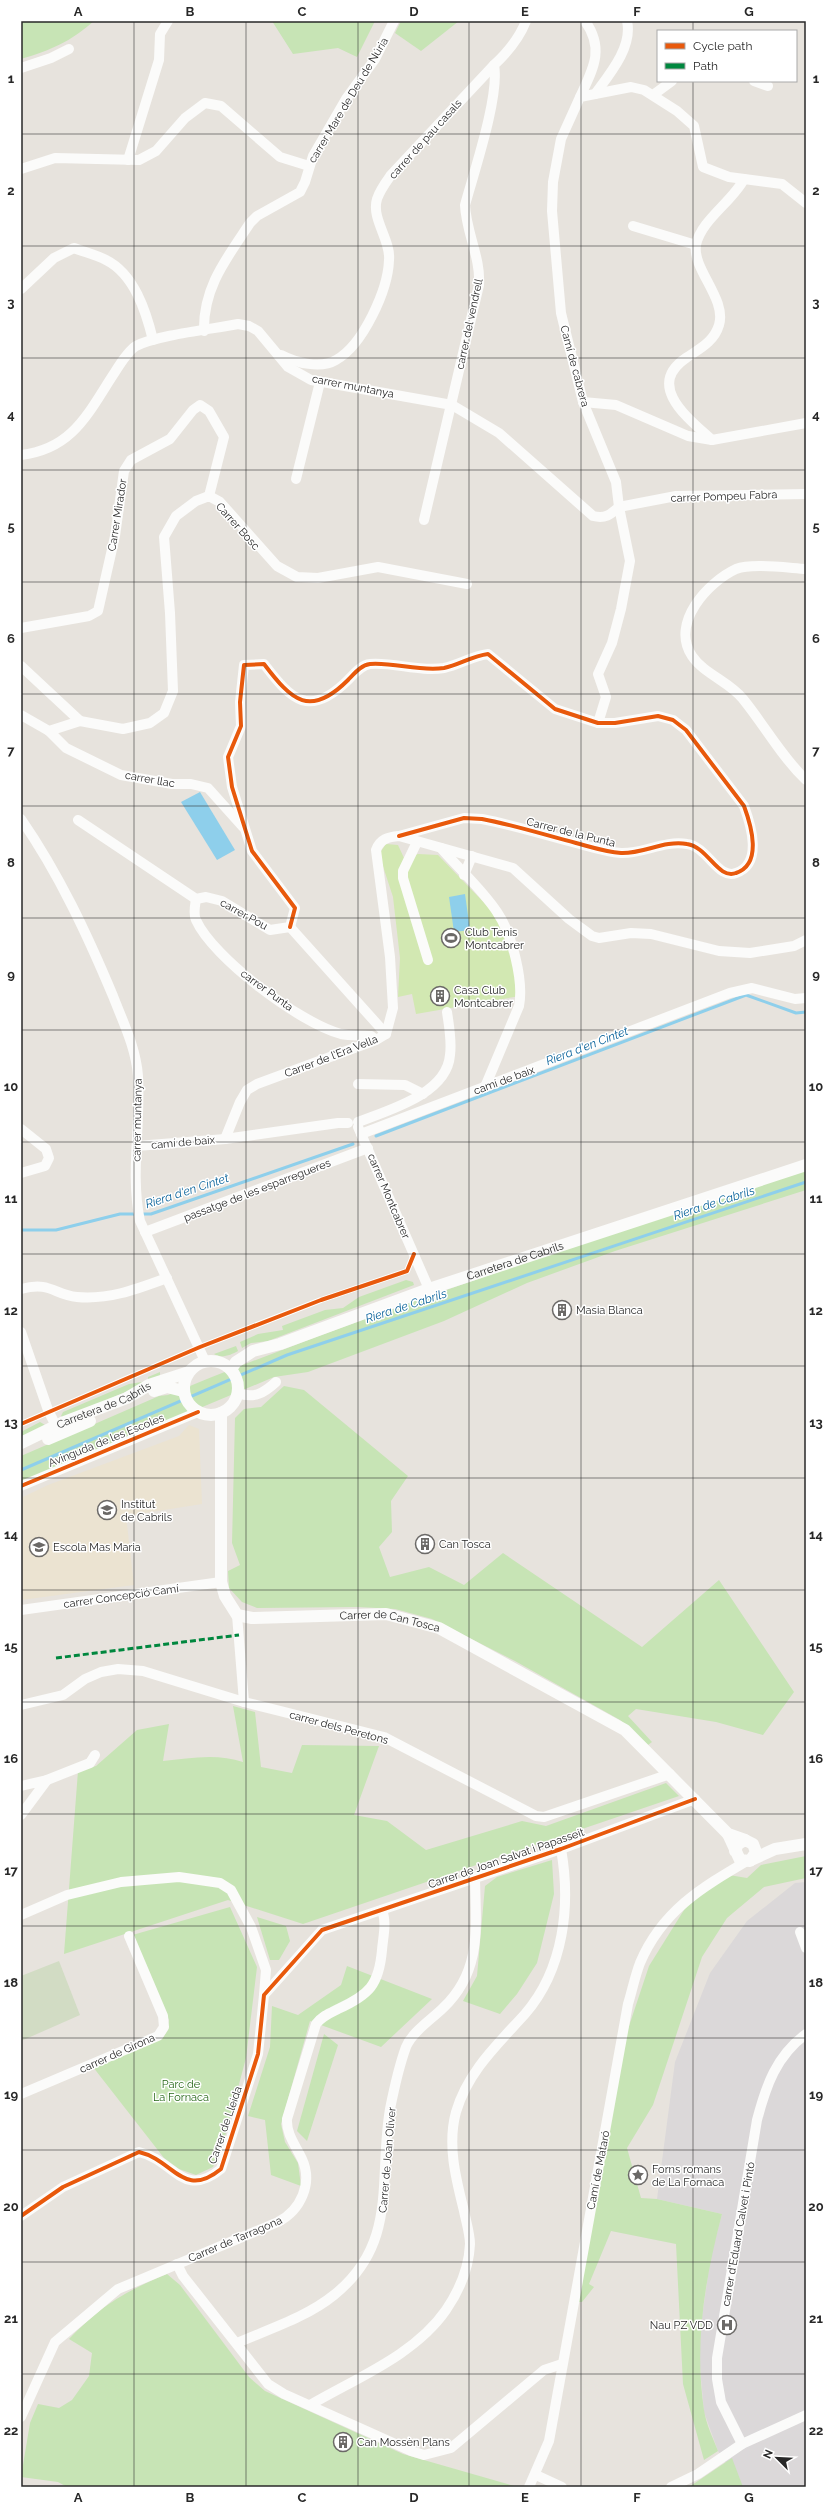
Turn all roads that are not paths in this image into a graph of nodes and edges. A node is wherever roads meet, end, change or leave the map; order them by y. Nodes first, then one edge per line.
1 (168, 21) edge
2 (394, 21) edge
3 (526, 21) edge
4 (585, 21) edge
5 (627, 21) edge
6 (69, 49) dead end
7 (494, 65) junction
8 (21, 68) edge
9 (671, 82) edge
10 (757, 82) edge
11 (768, 86) dead end
12 (595, 94) junction
13 (653, 95) junction
14 (580, 98) junction
15 (128, 160) junction
16 (308, 166) junction
17 (21, 169) edge
18 (744, 180) junction
19 (806, 203) edge
20 (633, 226) dead end
21 (696, 245) junction
22 (21, 289) edge
23 (204, 331) junction
24 (153, 340) junction
25 (279, 354) junction
26 (320, 382) junction
27 (583, 402) junction
28 (452, 404) junction
29 (806, 423) edge
30 (712, 440) junction
31 (21, 456) edge
32 (296, 479) dead end
33 (806, 494) edge
34 (209, 496) junction
35 (619, 507) junction
36 (424, 520) dead end
37 (806, 569) edge
38 (467, 584) dead end
39 (21, 628) edge
40 (21, 666) edge
41 (21, 716) edge
42 (80, 721) junction
43 (598, 723) junction
44 (49, 731) junction
45 (806, 780) edge
46 (21, 819) edge
47 (78, 820) dead end
48 (245, 830) junction
49 (394, 836) junction
50 (417, 842) junction
51 (440, 848) junction
52 (472, 856) junction
53 (464, 875) junction
54 (196, 899) junction
55 (290, 927) junction
56 (806, 940) edge
57 (428, 960) dead end
58 (806, 998) edge
59 (447, 1012) dead end
60 (386, 1034) junction
61 (376, 1040) junction
62 (358, 1084) dead end
63 (486, 1087) junction
64 (423, 1094) junction
65 (356, 1126) junction
66 (21, 1128) edge
67 (225, 1139) junction
68 (137, 1146) junction
69 (368, 1148) junction
70 (806, 1165) edge
71 (21, 1174) edge
72 (145, 1232) junction
73 (167, 1278) junction
74 (21, 1289) edge
75 (429, 1289) junction
76 (21, 1332) edge
77 (205, 1361) junction
78 (231, 1369) junction
79 (189, 1372) junction
80 (276, 1382) dead end
81 (183, 1391) junction
82 (238, 1393) junction
83 (198, 1412) junction
84 (221, 1413) junction
85 (56, 1426) junction
86 (21, 1444) edge
87 (21, 1452) edge
88 (21, 1486) edge
89 (221, 1582) junction
90 (21, 1610) edge
91 (237, 1615) junction
92 (244, 1702) junction
93 (21, 1705) edge
94 (95, 1755) dead end
95 (670, 1774) junction
96 (47, 1780) junction
97 (21, 1786) edge
98 (695, 1799) junction
99 (21, 1815) edge
100 (728, 1834) junction
101 (749, 1842) junction
102 (806, 1844) edge
103 (561, 1849) junction
104 (775, 1849) junction
105 (742, 1857) junction
106 (475, 1879) junction
107 (382, 1910) junction
108 (21, 1915) edge
109 (800, 1932) dead end
110 (129, 1936) dead end
111 (806, 1948) edge
112 (264, 1995) junction
113 (806, 2034) edge
114 (21, 2094) edge
115 (21, 2216) edge
116 (177, 2264) junction
117 (237, 2343) junction
118 (562, 2364) junction
119 (310, 2405) junction
120 (806, 2415) edge
121 (21, 2417) edge
122 (742, 2444) junction
123 (536, 2476) junction
124 (529, 2487) edge
125 (562, 2487) edge
126 (671, 2487) edge

1 - 15 street
2 - 16 street, carrer Mare de Deu de Núria
3 - 7 street
4 - 14 street
5 - 12 street
6 - 8 street
7 - 25 street, carrer de pau casals
7 - 28 street, carrer del vendrell
9 - 13 street
10 - 11 street
12 - 13 street
12 - 14 street
13 - 18 street
14 - 27 street, Camí de cabrera
15 - 16 street
15 - 17 street
16 - 23 street, carrer Mare de Deu de Núria
18 - 19 street
18 - 21 street
20 - 21 street
21 - 30 street
22 - 24 street
23 - 24 street, carrer muntanya
23 - 25 street, carrer muntanya
24 - 31 street, carrer muntanya
25 - 26 street, carrer muntanya
26 - 28 street, carrer muntanya
26 - 32 street
27 - 30 street
27 - 35 street, Camí de cabrera
28 - 35 street, carrer muntanya
28 - 36 street, carrer del vendrell
29 - 30 street
33 - 35 street, carrer Pompeu Fabra
34 - 38 street, Carrer Bosc
34 - 39 street, Carrer Mirador
34 - 42 street, Carrer Bosc
35 - 43 street, Camí de cabrera
37 - 45 street
40 - 42 street
41 - 44 street
42 - 44 street
43 - 48 street, Carrer de la Punta
43 - 49 street, Carrer de la Punta
44 - 48 street, carrer llac
46 - 68 street, carrer muntanya
47 - 54 street
48 - 55 street, Carrer de la Punta
49 - 50 street
49 - 60 street, Carrer de l'Era Vella
50 - 51 street
50 - 57 street
51 - 52 street
51 - 53 street
52 - 53 street
52 - 56 street
53 - 63 street
54 - 55 street, carrer Pou
54 - 61 street, carrer Punta
55 - 60 street
58 - 63 street, camí de baix
59 - 64 street
60 - 61 street, Carrer de l'Era Vella
61 - 67 street, Carrer de l'Era Vella
62 - 64 street
63 - 65 street, camí de baix
64 - 65 street
65 - 67 street, camí de baix
65 - 69 street, carrer Montcabrer
66 - 71 street
67 - 68 street, camí de baix
68 - 72 street, carrer muntanya
69 - 72 street, passatge de les esparregueres
69 - 75 street, carrer Montcabrer
70 - 75 street, Carretera de Cabrils
72 - 73 street, carrer muntanya
73 - 74 street
73 - 77 street, carrer muntanya
75 - 78 street, Carretera de Cabrils
76 - 85 street
77 - 78 street
77 - 79 street
78 - 82 street
79 - 81 street
79 - 85 street, Carretera de Cabrils
80 - 82 street
81 - 83 street
81 - 87 street, Carretera de Cabrils
82 - 84 street
83 - 84 street
83 - 88 street, Avinguda de les Escoles
84 - 89 street
85 - 86 street, Carretera de Cabrils
89 - 90 street, carrer Concepció Camí
89 - 91 street
91 - 92 street
91 - 95 street, Carrer de Can Tosca
92 - 93 street, carrer dels Peretons
92 - 95 street, carrer dels Peretons
94 - 96 street
95 - 98 street, Carrer de Can Tosca
96 - 97 street
96 - 99 street
98 - 100 street
98 - 103 street, Carrer de Joan Salvat i Papasseit
100 - 101 street
100 - 105 street
101 - 104 street
101 - 105 street
101 - 105 street
102 - 104 street
103 - 106 street, Carrer de Joan Salvat i Papasseit
103 - 119 street
104 - 105 street
105 - 118 street, Camí de Mataró
106 - 107 street, Carrer de Joan Salvat i Papasseit
106 - 117 street, Carrer de Joan Oliver
107 - 112 street, Carrer de Joan Salvat i Papasseit
107 - 116 street, Carrer de Tarragona
108 - 112 street, Carrer de Lleida
109 - 111 street
110 - 114 street, carrer de Girona
112 - 115 street, Carrer de Lleida
113 - 122 street, carrer d'Eduard Calvet i Pintó
116 - 117 street
116 - 121 street, Carrer de Tarragona
117 - 119 street
118 - 119 street
118 - 123 street, Camí de Mataró
120 - 122 street
122 - 126 street
123 - 124 street, Camí de Mataró
123 - 125 street

